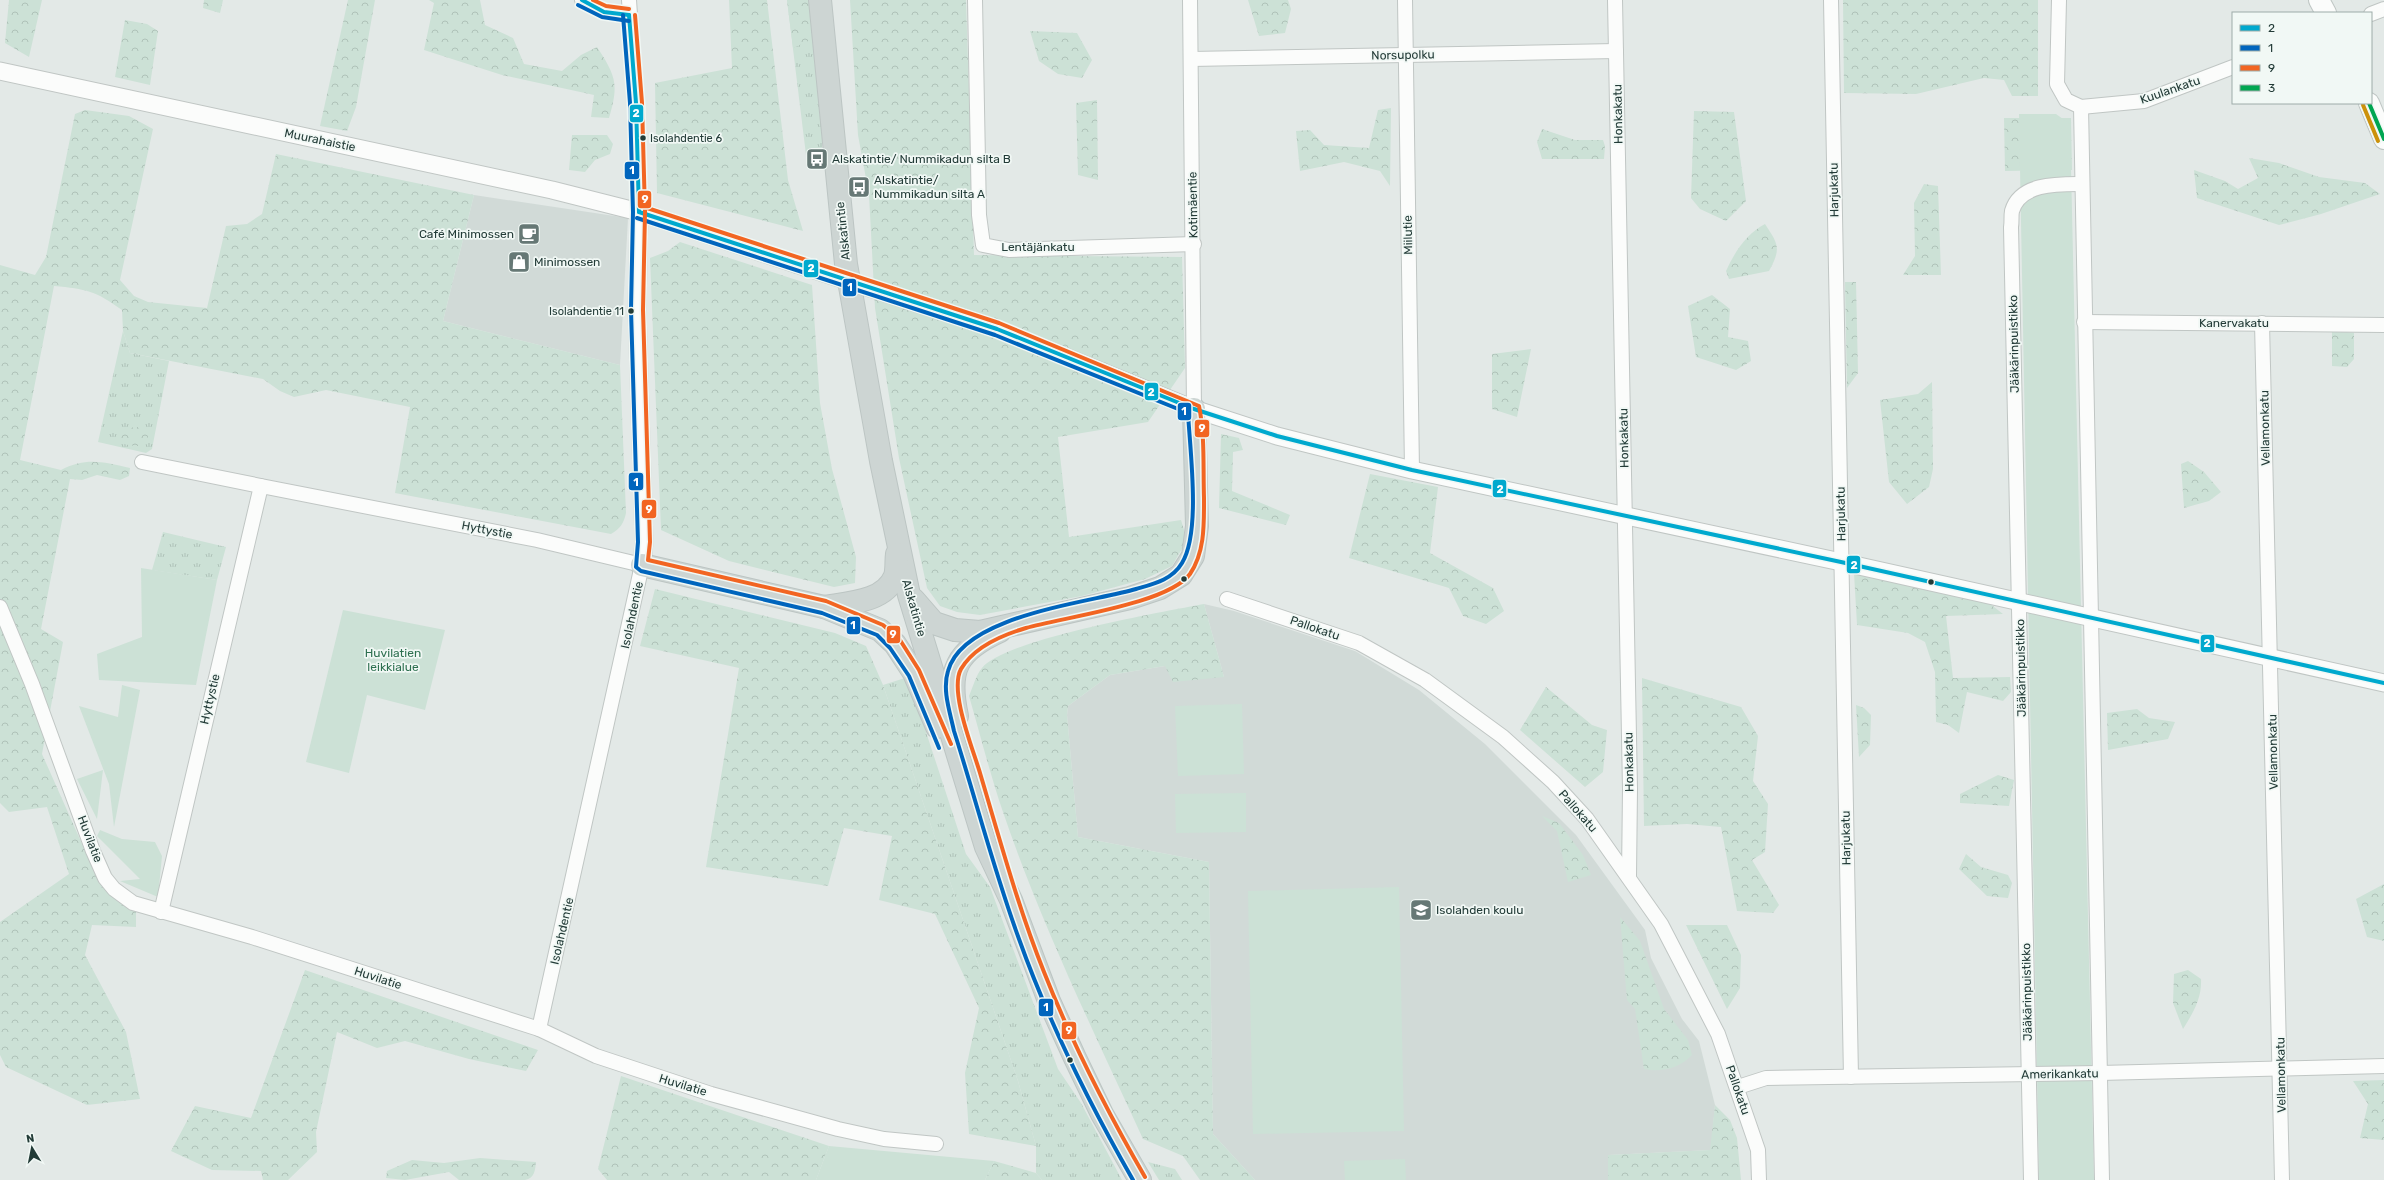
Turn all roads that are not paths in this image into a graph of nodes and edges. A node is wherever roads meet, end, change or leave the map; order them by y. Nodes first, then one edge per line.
1 (582, 0) edge
2 (629, 0) edge
3 (820, 0) edge
4 (975, 0) edge
5 (1190, 0) edge
6 (1404, 0) edge
7 (1615, 0) edge
8 (1830, 0) edge
9 (2059, 0) edge
10 (2319, 0) edge
11 (2384, 9) edge
12 (2325, 12) edge
13 (2372, 14) edge
14 (630, 16) junction
15 (1616, 51) junction
16 (1406, 55) junction
17 (1190, 59) junction
18 (2232, 67) edge
19 (0, 72) edge
20 (2369, 104) edge
21 (2081, 107) junction
22 (2384, 139) edge
23 (2081, 184) junction
24 (639, 212) junction
25 (1194, 244) junction
26 (2084, 322) junction
27 (2262, 323) junction
28 (2384, 324) edge
29 (1194, 409) junction
30 (142, 462) dead end
31 (1412, 470) junction
32 (261, 486) junction
33 (1625, 516) junction
34 (898, 542) junction
35 (1840, 562) junction
36 (642, 565) junction
37 (909, 595) junction
38 (1226, 599) dead end
39 (2019, 602) junction
40 (0, 607) edge
41 (824, 608) junction
42 (2090, 619) junction
43 (1015, 624) junction
44 (2271, 658) junction
45 (2384, 683) edge
46 (986, 846) junction
47 (1629, 876) junction
48 (1011, 900) junction
49 (161, 912) junction
50 (539, 1029) junction
51 (2384, 1066) edge
52 (2281, 1069) junction
53 (2100, 1073) junction
54 (2029, 1074) junction
55 (1851, 1077) junction
56 (1738, 1087) junction
57 (936, 1144) dead end
58 (1140, 1180) edge
59 (1759, 1180) edge
60 (2031, 1180) edge
61 (2102, 1180) edge
62 (2282, 1180) edge

1 - 14 street
2 - 14 street, Isolahdentie
3 - 34 main road, Alskatintie
4 - 25 street, Lentäjänkatu
5 - 17 street, Kotimäentie
6 - 16 street, Miilutie
7 - 15 street, Honkakatu
8 - 35 street, Harjukatu
9 - 21 street
10 - 12 main road
11 - 13 street
14 - 24 street, Isolahdentie
15 - 16 street, Norsupolku
15 - 33 street, Honkakatu
16 - 17 street, Norsupolku
16 - 31 street, Miilutie
17 - 25 street, Kotimäentie
18 - 21 street, Kuulankatu
19 - 24 street, Muurahaistie
20 - 22 main road
21 - 23 street
23 - 26 street
23 - 39 street, Jääkärinpuistikko
24 - 29 street, Muurahaistie, bridge
24 - 36 street, Isolahdentie
25 - 29 street, Kotimäentie
26 - 27 street, Kanervakatu
26 - 42 street
27 - 28 street, Kanervakatu
27 - 44 street, Vellamonkatu
29 - 31 street, Muurahaistie
29 - 43 main road
30 - 32 street, Hyttystie
31 - 33 street, Muurahaistie
32 - 36 street, Hyttystie
32 - 49 street, Hyttystie
33 - 35 street, Muurahaistie
33 - 47 street, Honkakatu
34 - 37 main road, Alskatintie
34 - 41 main road
35 - 39 street, Muurahaistie
35 - 55 street, Harjukatu
36 - 41 main road
36 - 50 street, Isolahdentie
37 - 43 main road
37 - 46 main road, Alskatintie
38 - 47 street, Pallokatu
39 - 42 street, Muurahaistie
39 - 54 street, Jääkärinpuistikko
40 - 49 street, Huvilatie
41 - 46 main road
42 - 44 street, Muurahaistie
42 - 53 street
43 - 48 main road
44 - 45 street, Muurahaistie
44 - 52 street, Vellamonkatu
46 - 48 main road, Alskatintie
47 - 56 street, Pallokatu
48 - 58 main road, Alskatintie
49 - 50 street, Huvilatie
50 - 57 street, Huvilatie
51 - 52 street, Amerikankatu
52 - 53 street, Amerikankatu
52 - 62 street, Vellamonkatu
53 - 54 street, Amerikankatu
53 - 61 street
54 - 55 street, Amerikankatu
54 - 60 street, Jääkärinpuistikko
55 - 56 street, Amerikankatu
56 - 59 street, Pallokatu

